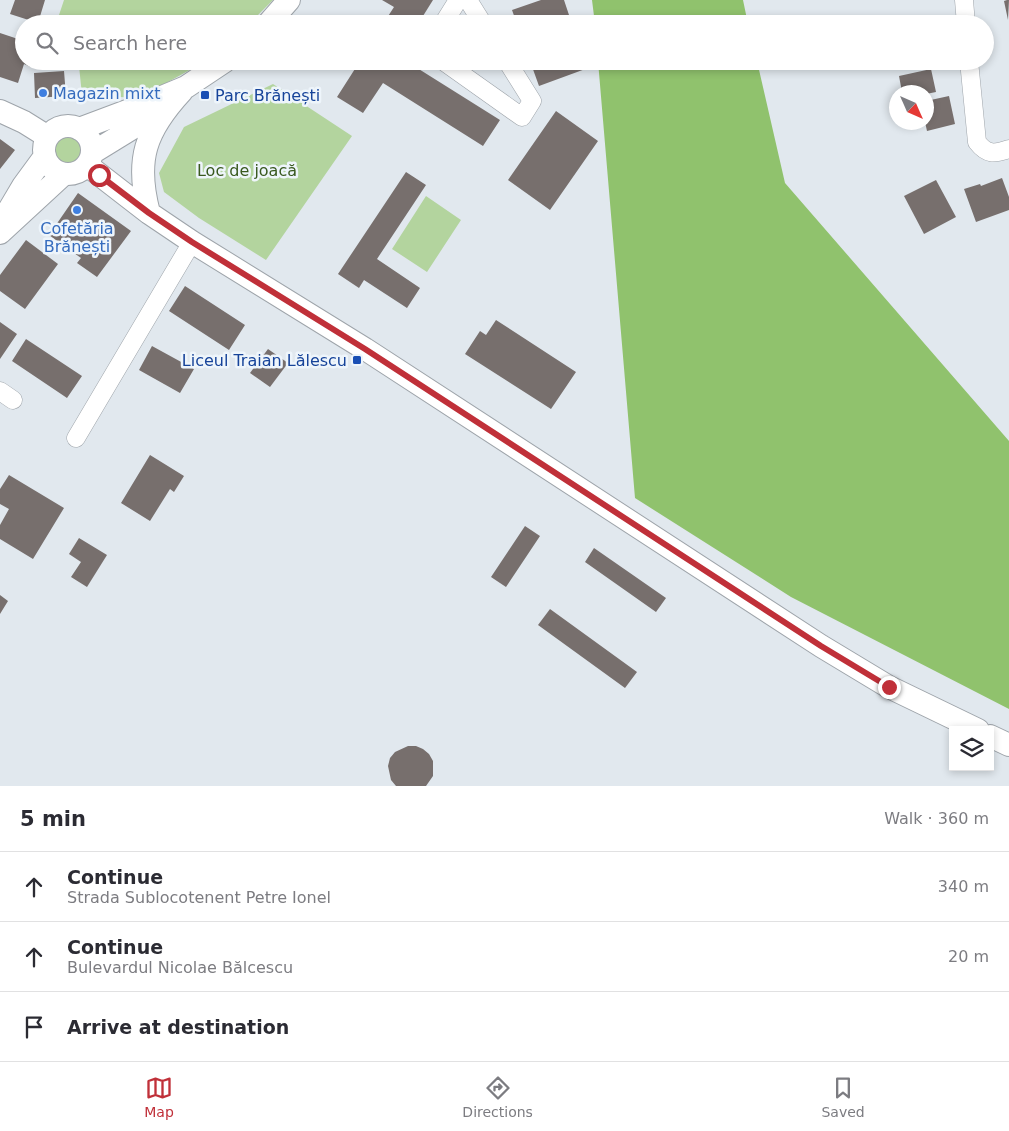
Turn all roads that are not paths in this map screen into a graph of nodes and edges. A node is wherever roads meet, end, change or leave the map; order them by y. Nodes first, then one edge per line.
1 (289, 0) edge
2 (458, 0) edge
3 (468, 0) edge
4 (964, 0) edge
5 (276, 15) edge
6 (449, 15) edge
7 (477, 15) edge
8 (965, 15) edge
9 (212, 70) edge
10 (456, 70) edge
11 (513, 70) edge
12 (970, 70) edge
13 (186, 87) junction
14 (0, 111) edge
15 (79, 129) junction
16 (46, 147) junction
17 (1009, 149) edge
18 (89, 159) junction
19 (64, 174) junction
20 (149, 213) junction
21 (0, 225) edge
22 (0, 233) edge
23 (192, 242) junction
24 (76, 438) dead end
25 (970, 726) edge
26 (994, 738) edge
27 (1009, 745) edge

1 - 5 main road
2 - 6 street
3 - 7 street
4 - 8 street
9 - 13 main road
10 - 11 street
12 - 17 street
13 - 15 main road
13 - 18 main road
13 - 20 main road
14 - 16 main road
15 - 16 main road
15 - 18 main road
16 - 19 main road
16 - 21 main road
18 - 19 main road
18 - 20 main road
19 - 22 main road
20 - 23 main road
23 - 24 street
23 - 25 main road
26 - 27 main road

